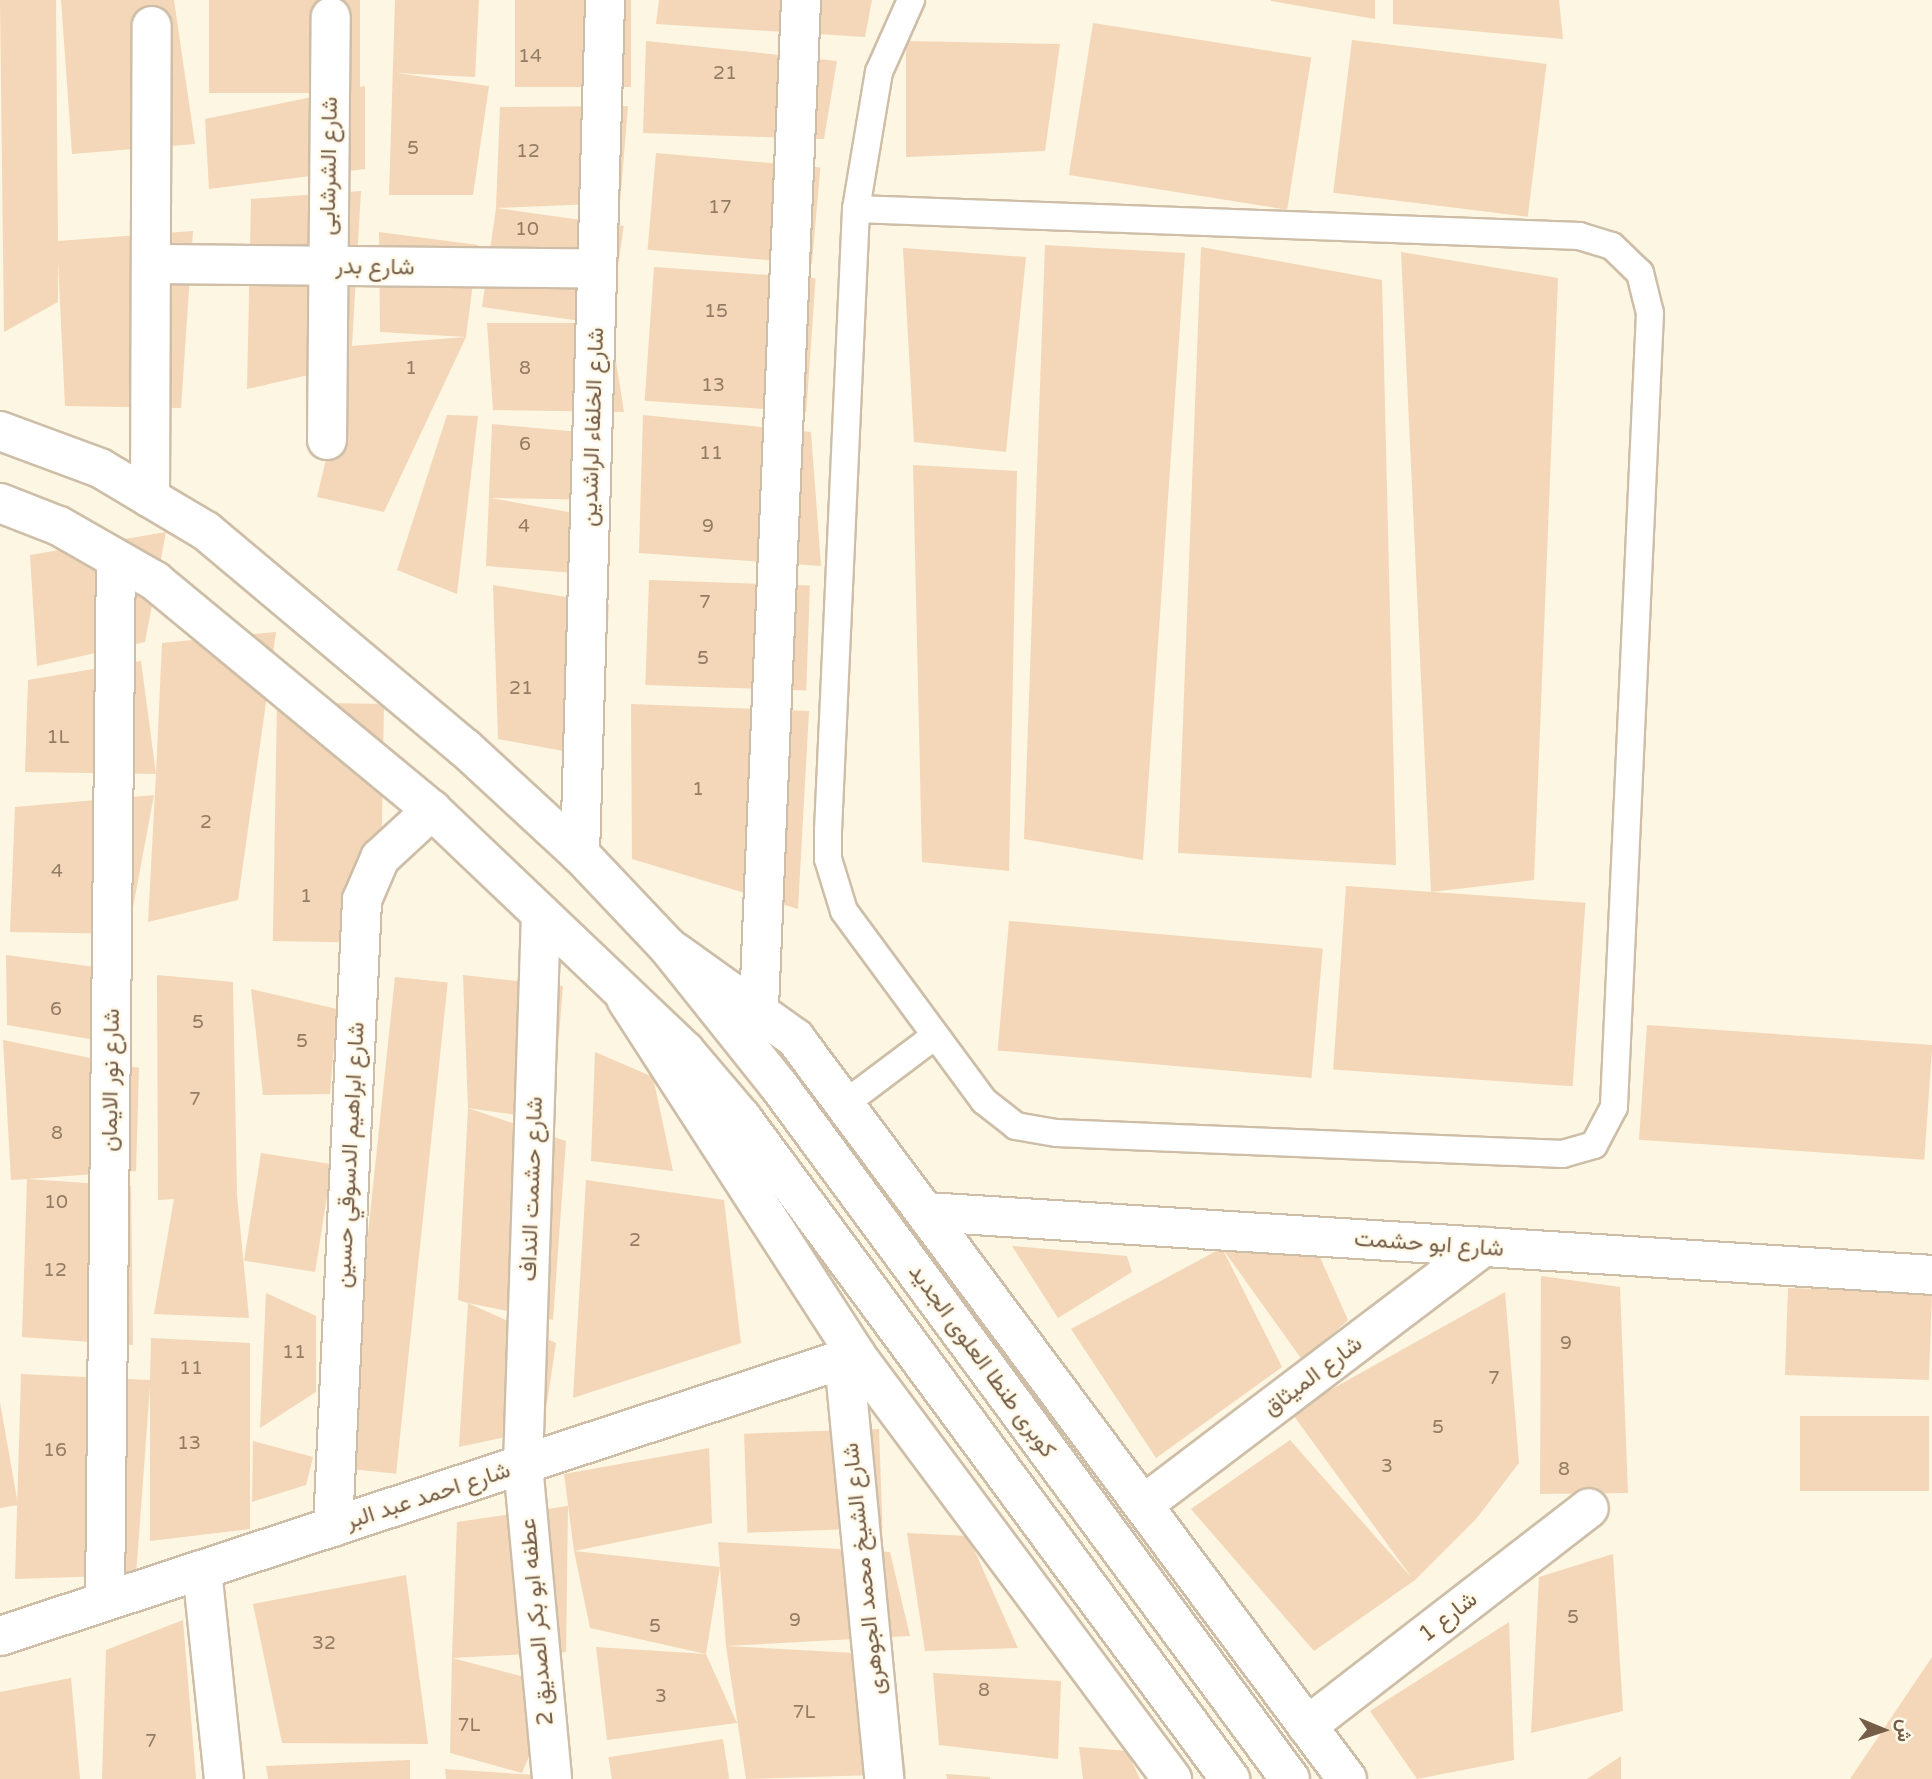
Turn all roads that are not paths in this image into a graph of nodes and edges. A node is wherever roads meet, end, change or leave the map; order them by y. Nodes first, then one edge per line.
1 (605, 0) edge
2 (801, 0) edge
3 (911, 0) edge
4 (331, 17) dead end
5 (152, 26) dead end
6 (856, 209) junction
7 (153, 264) junction
8 (328, 266) junction
9 (597, 269) junction
10 (0, 431) edge
11 (327, 440) dead end
12 (150, 498) junction
13 (0, 503) edge
14 (116, 559) junction
15 (432, 810) junction
16 (580, 854) junction
17 (541, 914) junction
18 (668, 947) junction
19 (620, 988) junction
20 (759, 1007) junction
21 (935, 1036) junction
22 (847, 1102) junction
23 (926, 1212) junction
24 (1483, 1247) junction
25 (1932, 1275) edge
26 (850, 1358) junction
27 (523, 1465) junction
28 (1143, 1504) junction
29 (1588, 1508) dead end
30 (333, 1527) junction
31 (202, 1570) junction
32 (105, 1601) junction
33 (0, 1636) edge
34 (1307, 1726) junction
35 (224, 1779) edge
36 (552, 1779) edge
37 (884, 1779) edge
38 (1172, 1779) edge
39 (1230, 1779) edge
40 (1290, 1779) edge
41 (1347, 1779) edge

1 - 9 street, شارع الخلفاء الراشدين
2 - 20 street
3 - 6 lane
4 - 8 street, شارع الشرشابى
5 - 7 street
6 - 21 lane
6 - 21 lane
7 - 8 street, شارع بدر
7 - 12 street
8 - 9 street, شارع بدر
8 - 11 street, شارع الشرشابى
9 - 16 street, شارع الخلفاء الراشدين
10 - 12 street
12 - 16 street
13 - 14 street
14 - 15 street
14 - 32 street, شارع نور الايمان
15 - 17 street
15 - 30 street, شارع ابراهيم الدسوقي حسين
16 - 18 street
17 - 19 street
17 - 27 street, شارع حشمت النداف
18 - 20 street
18 - 40 street, كوبرى طنطا العلوى الجديد
19 - 26 street
19 - 39 street, كوبرى طنطا العلوى الجديد
20 - 22 street
21 - 22 lane
22 - 23 street
23 - 24 street, شارع ابو حشمت
23 - 28 street
24 - 25 street, شارع ابو حشمت
24 - 28 street, شارع الميثاق
26 - 27 street, شارع احمد عبد البر
26 - 37 street, شارع الشيخ محمد الجوهرى
26 - 38 street
27 - 30 street, شارع احمد عبد البر
27 - 36 street, عطفه ابو بكر الصديق 2
28 - 34 street
29 - 34 street, شارع 1
30 - 31 street, شارع احمد عبد البر
31 - 32 street, شارع احمد عبد البر
31 - 35 street
32 - 33 street, شارع احمد عبد البر
34 - 41 street

